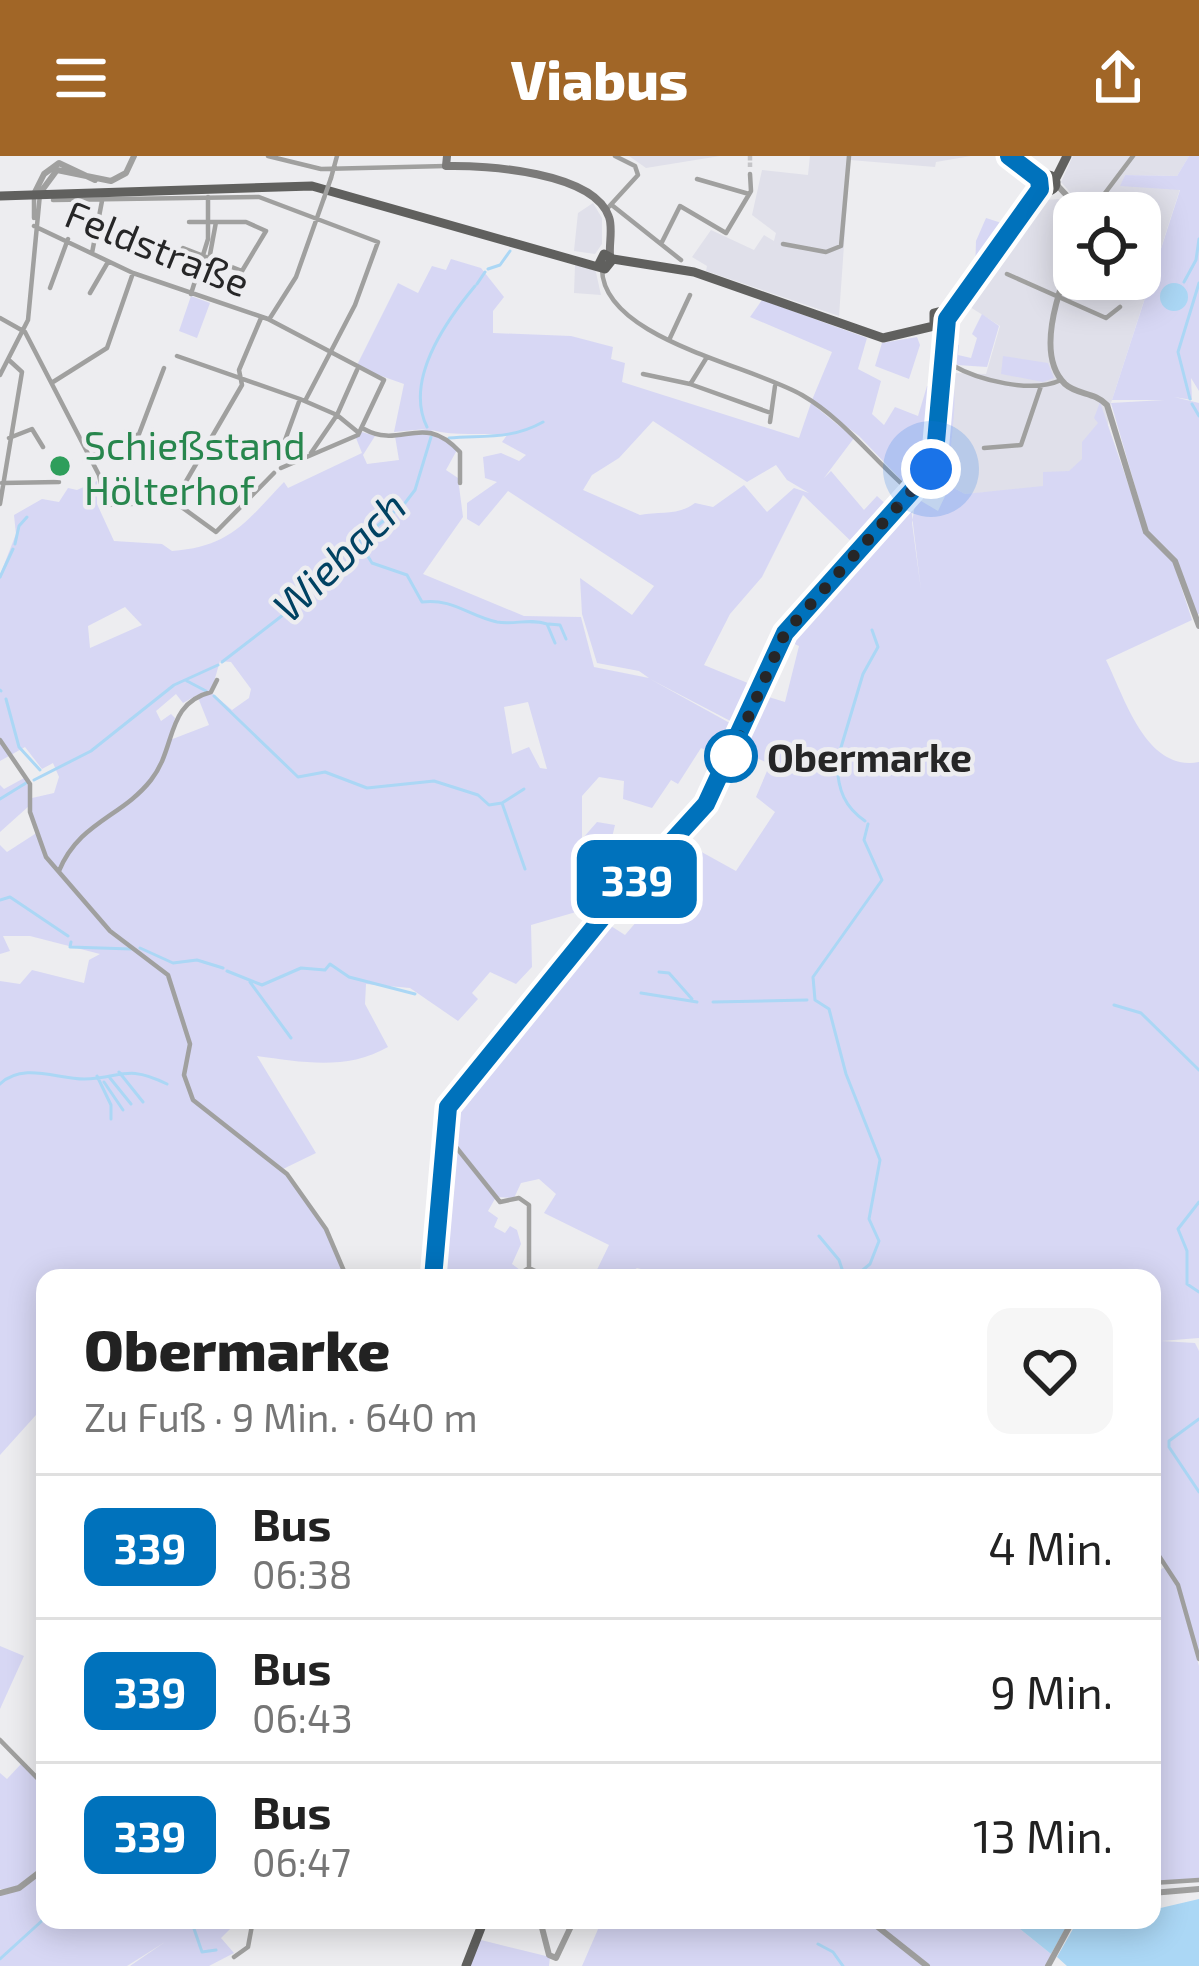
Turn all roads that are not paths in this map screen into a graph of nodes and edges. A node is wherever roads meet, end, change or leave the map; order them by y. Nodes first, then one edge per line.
1 (134, 156) edge
2 (268, 156) edge
3 (337, 156) edge
4 (615, 156) edge
5 (849, 156) edge
6 (1009, 156) edge
7 (1133, 156) edge
8 (1065, 159) edge
9 (450, 160) edge
10 (334, 170) junction
11 (750, 174) dead end
12 (697, 179) dead end
13 (99, 181) junction
14 (45, 182) junction
15 (1048, 183) junction
16 (1062, 192) edge
17 (1109, 192) edge
18 (37, 194) junction
19 (750, 194) junction
20 (6, 196) edge
21 (55, 197) junction
22 (208, 197) junction
23 (102, 201) junction
24 (609, 208) junction
25 (32, 210) junction
26 (318, 218) junction
27 (189, 222) dead end
28 (212, 222) junction
29 (34, 224) junction
30 (68, 238) junction
31 (662, 244) junction
32 (783, 244) dead end
33 (183, 248) dead end
34 (92, 254) junction
35 (205, 259) junction
36 (681, 260) dead end
37 (108, 262) junction
38 (606, 262) junction
39 (133, 273) junction
40 (1007, 274) dead end
41 (50, 288) dead end
42 (90, 293) dead end
43 (190, 294) junction
44 (1053, 294) edge
45 (690, 295) dead end
46 (1058, 300) edge
47 (1067, 300) edge
48 (1120, 307) dead end
49 (0, 318) edge
50 (265, 318) junction
51 (941, 326) junction
52 (25, 332) junction
53 (670, 338) junction
54 (330, 352) junction
55 (177, 356) dead end
56 (707, 357) junction
57 (9, 360) junction
58 (164, 368) dead end
59 (357, 370) junction
60 (643, 374) dead end
61 (0, 375) edge
62 (241, 378) junction
63 (1060, 380) junction
64 (51, 383) junction
65 (775, 383) junction
66 (690, 384) junction
67 (1041, 386) junction
68 (302, 400) junction
69 (337, 415) junction
70 (362, 430) junction
71 (9, 437) junction
72 (43, 447) dead end
73 (984, 448) dead end
74 (310, 454) junction
75 (89, 458) junction
76 (293, 462) junction
77 (281, 468) dead end
78 (274, 473) dead end
79 (59, 482) dead end
80 (2, 483) edge
81 (460, 483) dead end
82 (911, 492) junction
83 (174, 502) junction
84 (0, 504) edge
85 (1199, 626) edge
86 (217, 680) dead end
87 (0, 740) edge
88 (59, 871) junction
89 (442, 1131) junction
90 (529, 1268) edge
91 (343, 1269) edge
92 (434, 1269) edge
93 (1161, 1558) edge
94 (1199, 1659) edge
95 (0, 1740) edge
96 (36, 1777) edge
97 (36, 1875) edge
98 (1161, 1884) edge
99 (1195, 1886) edge
100 (0, 1892) edge
101 (1161, 1892) edge
102 (251, 1929) edge
103 (480, 1929) edge
104 (542, 1929) edge
105 (570, 1929) edge
106 (881, 1929) edge
107 (1068, 1929) edge
108 (234, 1957) dead end
109 (466, 1966) edge
110 (928, 1966) edge
111 (1048, 1966) edge

1 - 13 street
2 - 10 street
3 - 10 street
4 - 24 street
5 - 32 street
6 - 15 street
7 - 17 street
8 - 15 main road
9 - 10 street
9 - 24 main road
10 - 26 street, bridge
11 - 19 street
12 - 19 street
13 - 14 street
13 - 18 street
14 - 18 street
14 - 21 street
15 - 16 street
15 - 51 main road
18 - 20 main road
18 - 21 main road
18 - 25 street
18 - 29 street
19 - 31 street
20 - 25 street
21 - 23 street
21 - 38 main road
22 - 23 street
22 - 26 street
22 - 28 street
23 - 34 street
24 - 31 street
24 - 38 main road
25 - 29 street
26 - 50 street
26 - 54 street
27 - 28 street
28 - 35 street
28 - 35 street
29 - 30 street, Feldstraße
29 - 52 street
30 - 34 street, Feldstraße
30 - 41 street
31 - 36 street
33 - 35 street
34 - 37 street, Feldstraße
35 - 43 street
37 - 39 street, Feldstraße
37 - 42 street
38 - 51 main road
38 - 53 street
39 - 43 street, Feldstraße
39 - 64 street
40 - 44 street
43 - 50 street, Feldstraße
45 - 53 street
46 - 63 street
47 - 48 street
49 - 52 street
50 - 54 street, Feldstraße
50 - 62 street
51 - 67 street
51 - 82 main road
52 - 57 street
52 - 64 street
53 - 56 street
54 - 59 street, Feldstraße
54 - 68 street
55 - 62 street
56 - 65 street
56 - 66 street
57 - 61 street
57 - 71 street
58 - 75 street
59 - 69 street
59 - 70 street, Feldstraße
60 - 66 street
62 - 68 street
62 - 83 street
63 - 67 street
63 - 85 street
64 - 75 street
65 - 66 street
65 - 82 street
67 - 73 street
68 - 69 street
68 - 76 street
69 - 70 street
69 - 74 street
70 - 74 street
70 - 81 street
71 - 72 street
71 - 80 street
74 - 76 street
75 - 83 street
76 - 77 street
78 - 83 street
79 - 80 street
80 - 84 street
82 - 89 main road
86 - 88 street
87 - 88 street
88 - 91 street
89 - 90 street
89 - 92 main road
93 - 94 street
95 - 96 street
97 - 100 street
98 - 99 street
99 - 101 street
102 - 108 street
103 - 109 main road
104 - 105 street
106 - 110 street
107 - 111 street

